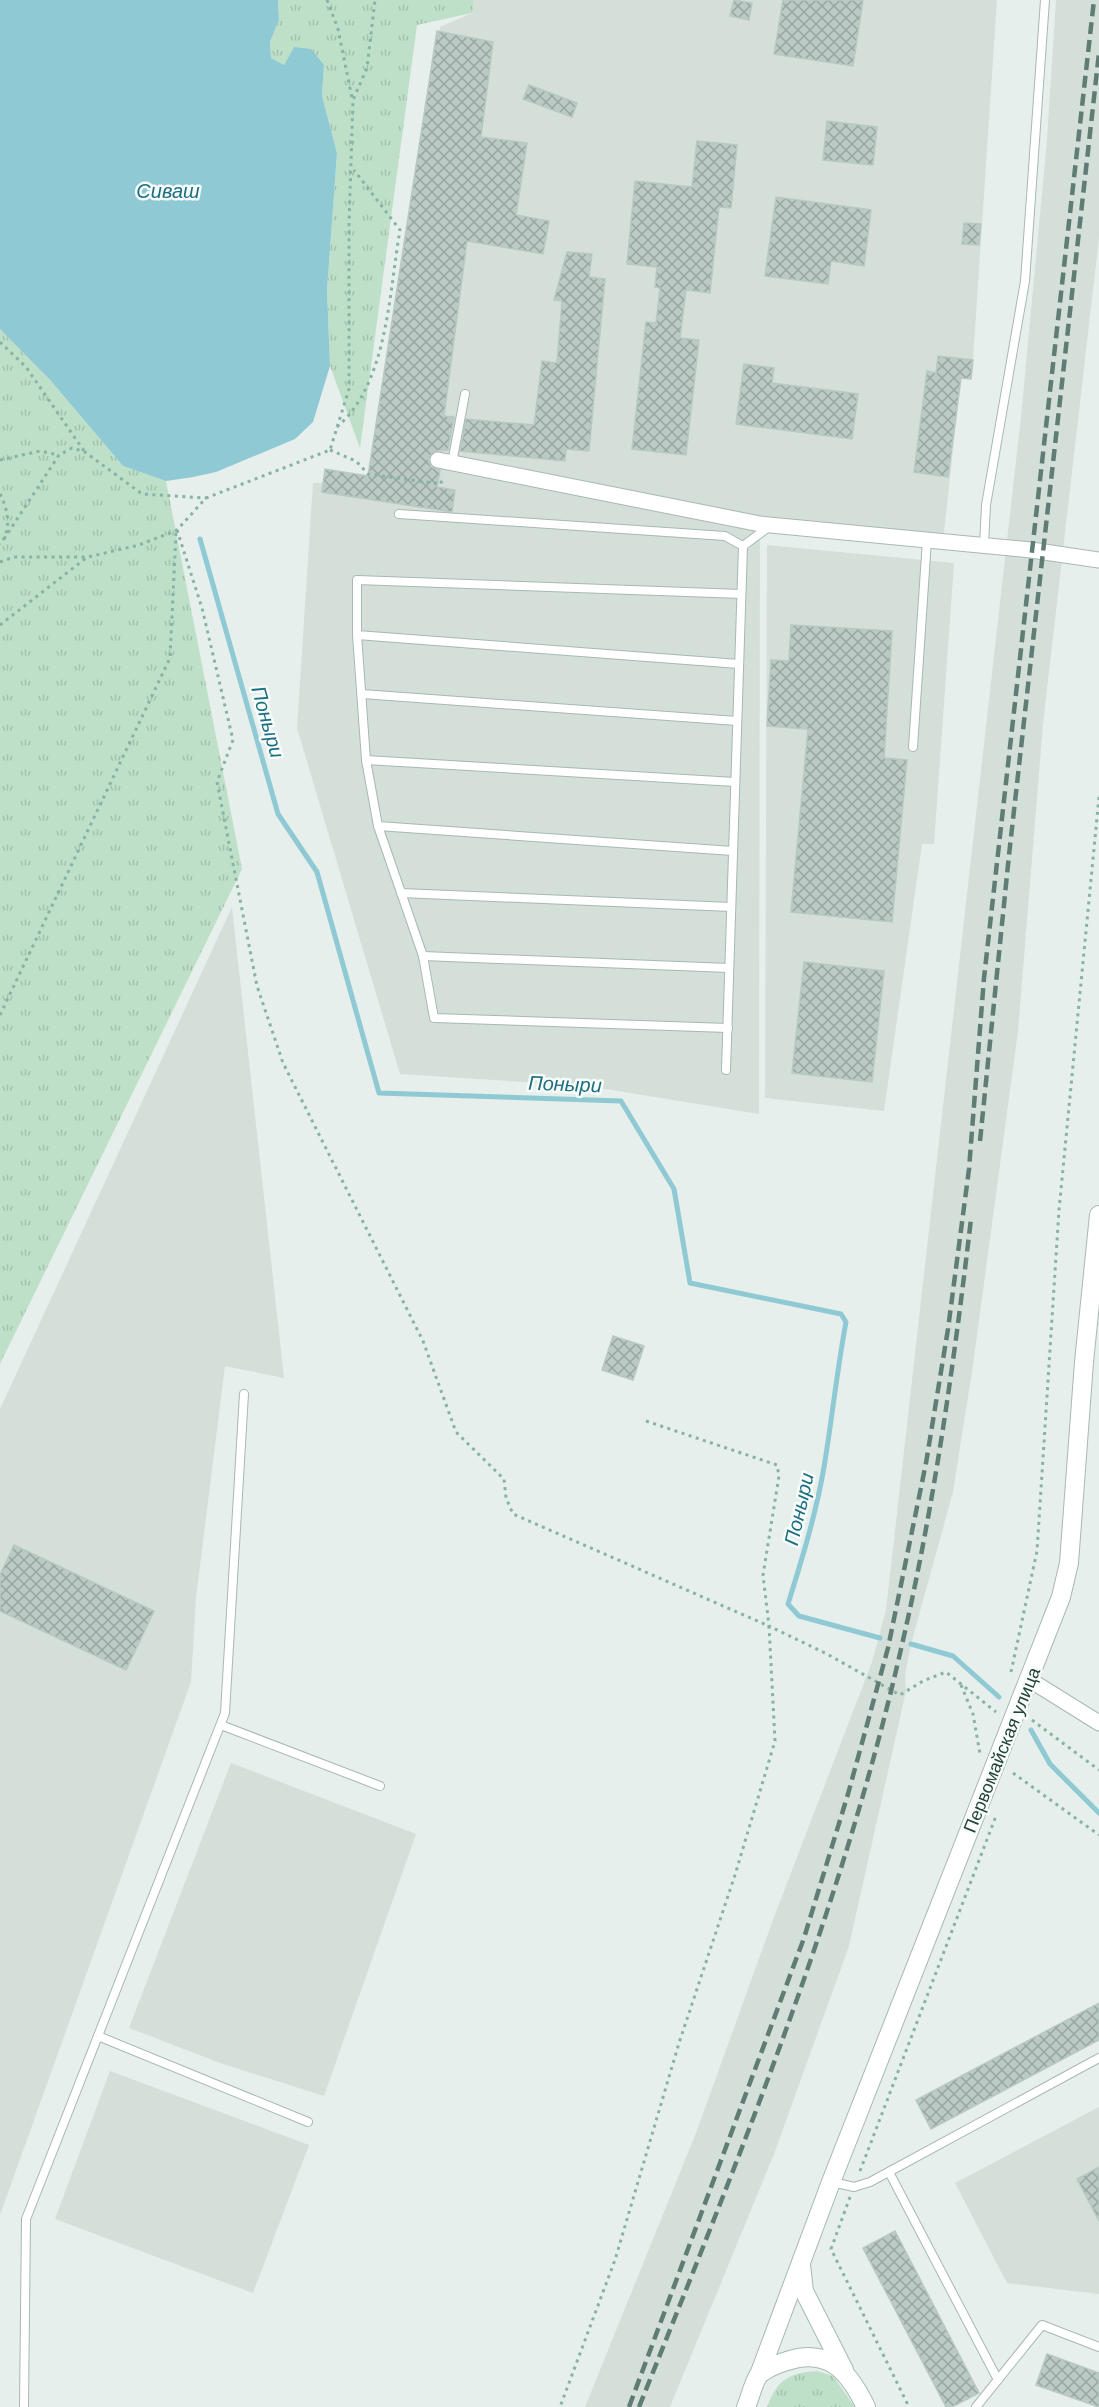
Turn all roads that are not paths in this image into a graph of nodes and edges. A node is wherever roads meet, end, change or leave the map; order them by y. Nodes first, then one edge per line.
1 (1045, 0) edge
2 (465, 394) dead end
3 (445, 462) joint
4 (399, 514) dead end
5 (772, 525) junction
6 (927, 540) junction
7 (984, 545) junction
8 (743, 546) junction
9 (1099, 560) edge
10 (741, 594) junction
11 (357, 635) junction
12 (739, 664) junction
13 (362, 694) junction
14 (737, 721) junction
15 (913, 747) dead end
16 (366, 760) junction
17 (735, 782) junction
18 (378, 826) junction
19 (733, 851) junction
20 (401, 893) junction
21 (731, 907) junction
22 (423, 956) junction
23 (729, 968) junction
24 (728, 1028) junction
25 (726, 1070) dead end
26 (1099, 1215) edge
27 (244, 1394) dead end
28 (1030, 1680) junction
29 (1099, 1722) edge
30 (221, 1725) junction
31 (380, 1786) dead end
32 (98, 2036) junction
33 (1099, 2058) edge
34 (308, 2122) dead end
35 (889, 2172) junction
36 (831, 2182) junction
37 (800, 2260) junction
38 (1099, 2347) edge
39 (844, 2370) junction
40 (759, 2375) junction
41 (998, 2380) junction
42 (24, 2407) edge
43 (746, 2407) edge
44 (866, 2407) edge
45 (976, 2407) edge

1 - 7 lane
2 - 3 lane
3 - 5 street
4 - 8 lane
5 - 6 street
5 - 8 lane
6 - 7 street
6 - 15 lane
7 - 9 street
8 - 10 lane
10 - 11 lane
10 - 12 lane
11 - 12 lane
11 - 13 lane
12 - 14 lane
13 - 14 lane
13 - 16 lane
14 - 17 lane
16 - 17 lane
16 - 18 lane
17 - 19 lane
18 - 19 lane
18 - 20 lane
19 - 21 lane
20 - 21 lane
20 - 22 lane
21 - 23 lane
22 - 23 lane
22 - 24 lane
23 - 24 lane
24 - 25 lane
26 - 28 street, Первомайская улица
27 - 30 lane
28 - 29 street
28 - 36 street, Первомайская улица
30 - 31 lane
30 - 32 lane
32 - 34 lane
32 - 42 lane
33 - 35 lane
35 - 36 lane
35 - 41 lane
36 - 37 street, Первомайская улица
37 - 39 street
37 - 40 street, Первомайская улица
38 - 41 lane
39 - 40 street
39 - 44 street
40 - 43 street, Первомайская улица
41 - 45 lane

